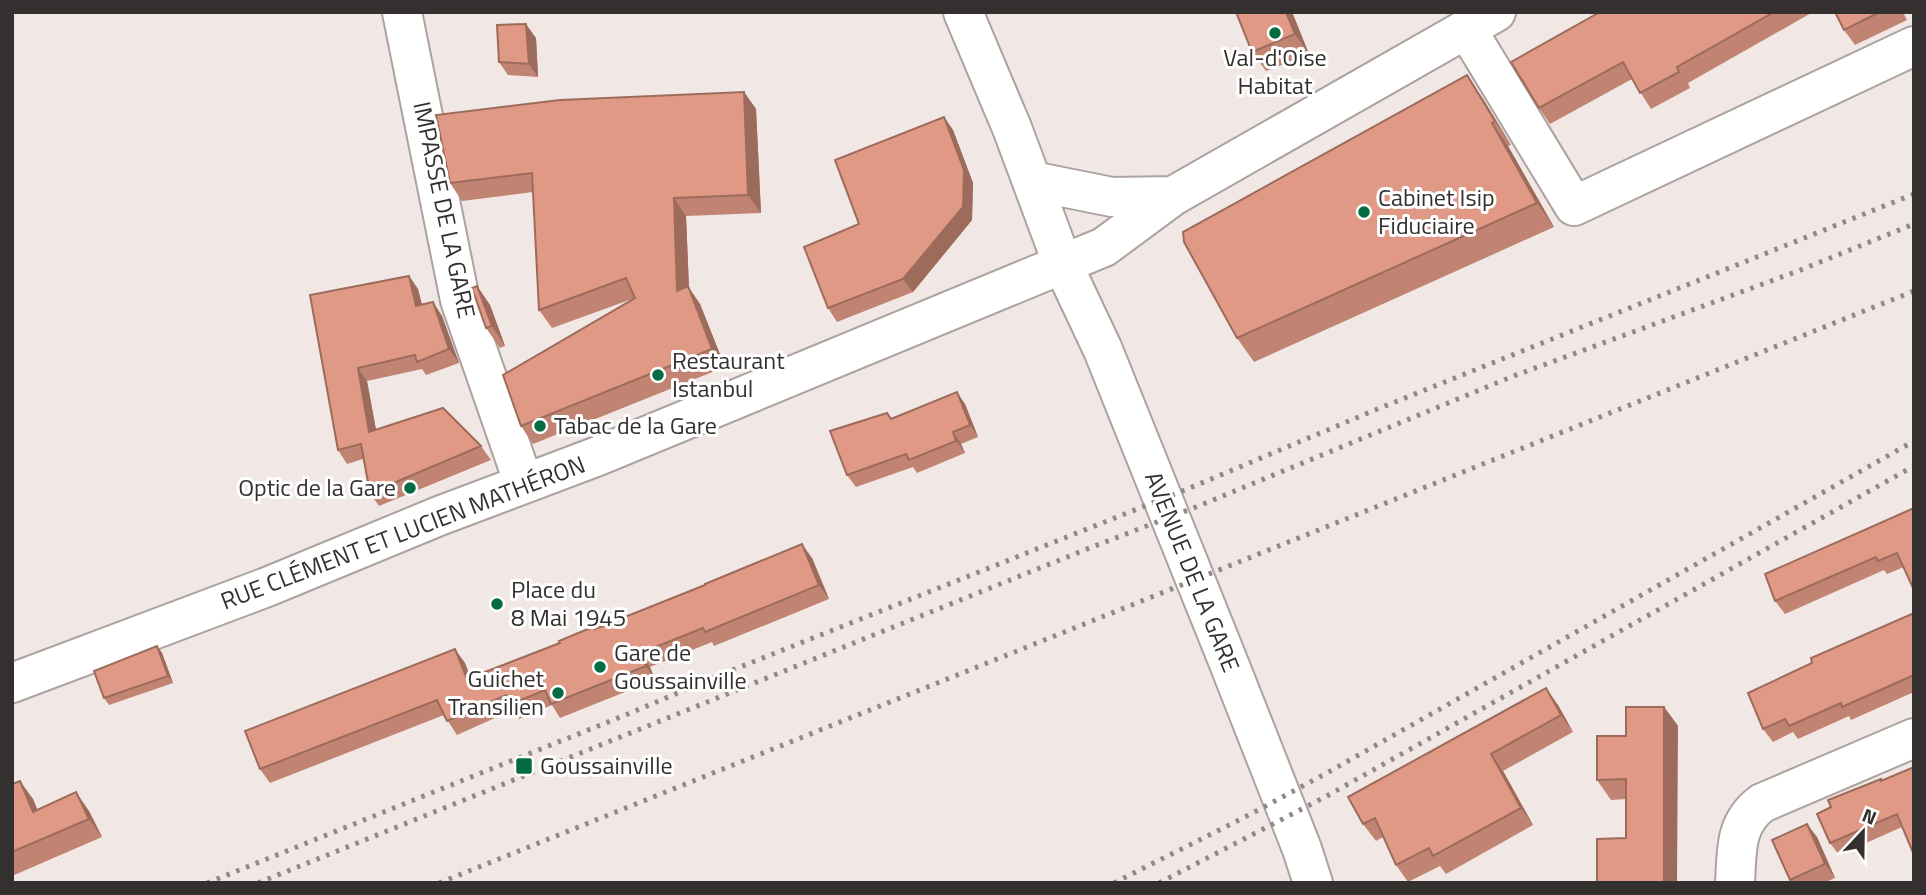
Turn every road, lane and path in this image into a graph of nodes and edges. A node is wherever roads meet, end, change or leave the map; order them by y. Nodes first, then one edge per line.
1 (402, 12) edge
2 (963, 12) edge
3 (1481, 20) edge
4 (1914, 46) edge
5 (1032, 181) junction
6 (1173, 196) junction
7 (1063, 265) junction
8 (524, 484) junction
9 (12, 683) edge
10 (1914, 738) edge
11 (1314, 883) edge
12 (1735, 883) edge

1 - 8 street, IMPASSE DE LA GARE
2 - 5 street, AVENUE DE LA GARE
3 - 4 street
3 - 6 street, RUE CLÉMENT ET LUCIEN MATHÉRON
5 - 6 street
5 - 7 street, AVENUE DE LA GARE
6 - 7 street, RUE CLÉMENT ET LUCIEN MATHÉRON
7 - 8 street, RUE CLÉMENT ET LUCIEN MATHÉRON
7 - 11 street, AVENUE DE LA GARE
8 - 9 street, RUE CLÉMENT ET LUCIEN MATHÉRON
10 - 12 street

